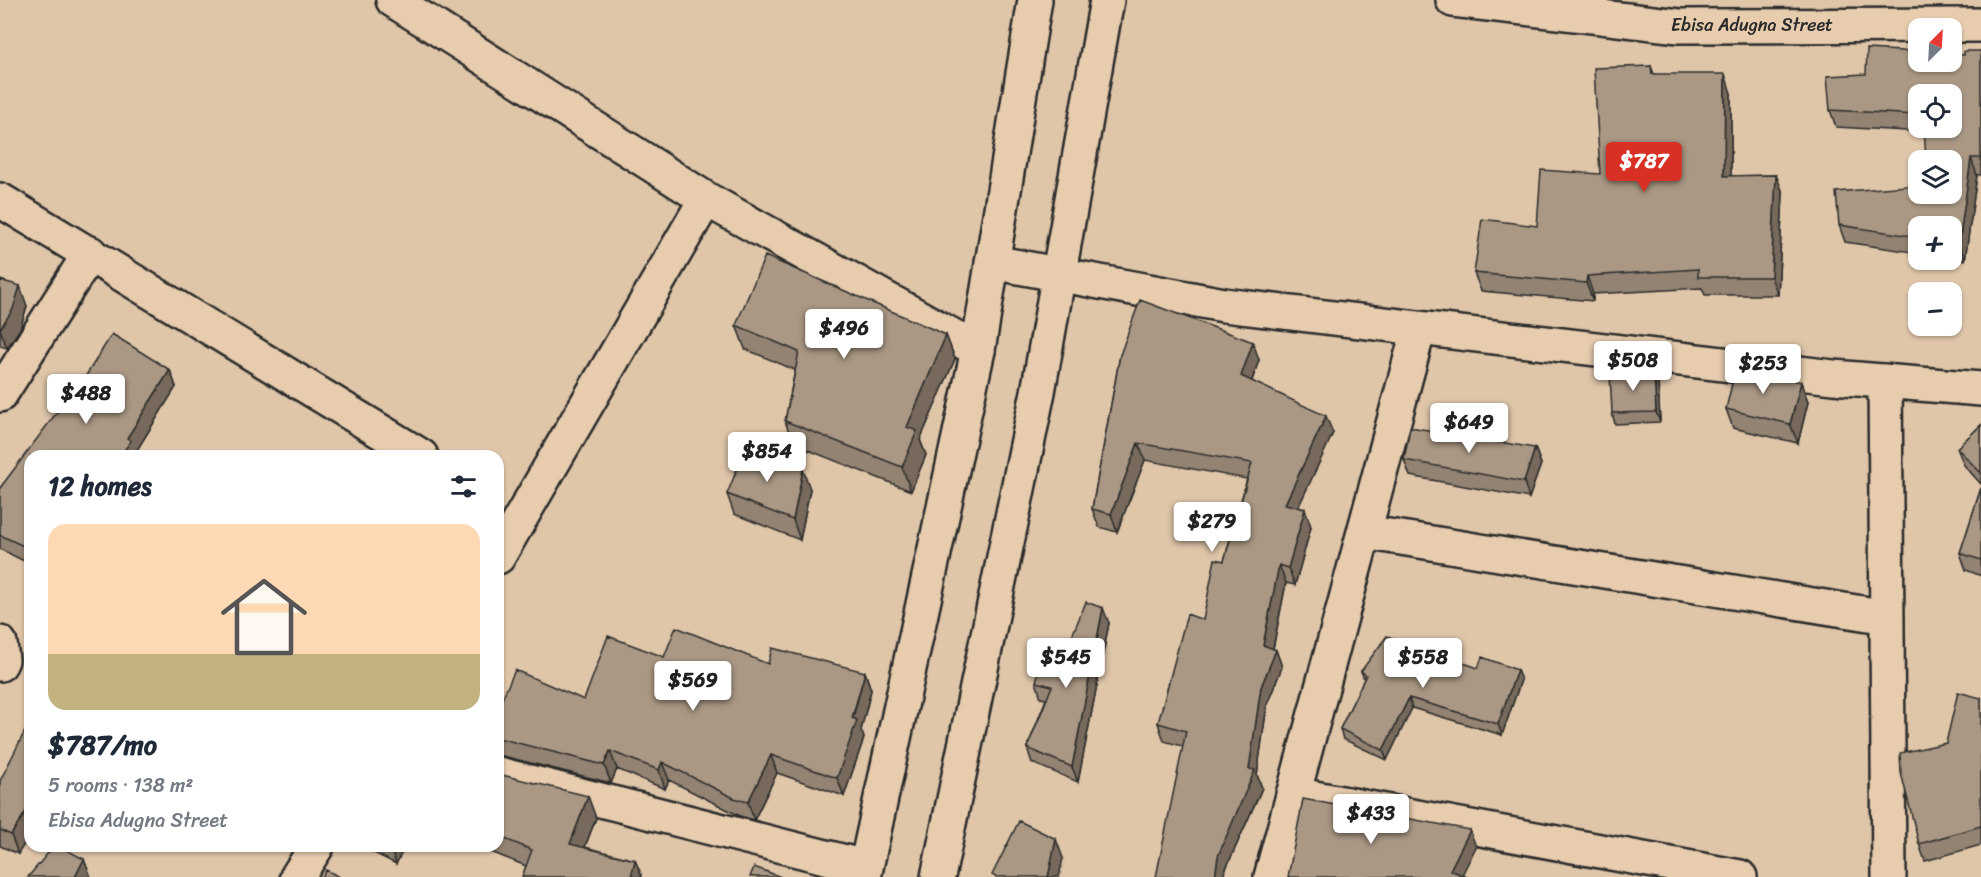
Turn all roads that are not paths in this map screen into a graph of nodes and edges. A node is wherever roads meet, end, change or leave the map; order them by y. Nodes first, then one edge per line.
1 (393, 0) edge
2 (1035, 0) edge
3 (1107, 0) edge
4 (1453, 0) edge
5 (1981, 25) edge
6 (706, 199) junction
7 (0, 200) edge
8 (90, 254) junction
9 (992, 262) junction
10 (1059, 273) junction
11 (1419, 328) junction
12 (978, 350) junction
13 (1885, 381) junction
14 (1981, 389) edge
15 (0, 395) edge
16 (411, 450) edge
17 (510, 510) edge
18 (1364, 532) junction
19 (504, 534) edge
20 (1887, 617) junction
21 (0, 643) edge
22 (0, 664) edge
23 (504, 776) edge
24 (1293, 794) junction
25 (313, 852) edge
26 (864, 872) edge
27 (297, 877) edge
28 (938, 877) edge
29 (1270, 877) edge
30 (1740, 877) edge
31 (1889, 877) edge

1 - 6 street
2 - 9 street
3 - 10 street
4 - 5 street, Ebisa Adugna Street
6 - 12 street
6 - 17 street
7 - 8 street
8 - 15 street
8 - 16 street
9 - 10 street
9 - 12 street
10 - 11 street
10 - 28 street
11 - 13 street
11 - 18 street
12 - 26 street
13 - 14 street
13 - 20 street
17 - 19 street
18 - 20 street
18 - 24 street
20 - 31 street
21 - 22 street
23 - 26 street
24 - 29 street
24 - 30 street
25 - 27 street

